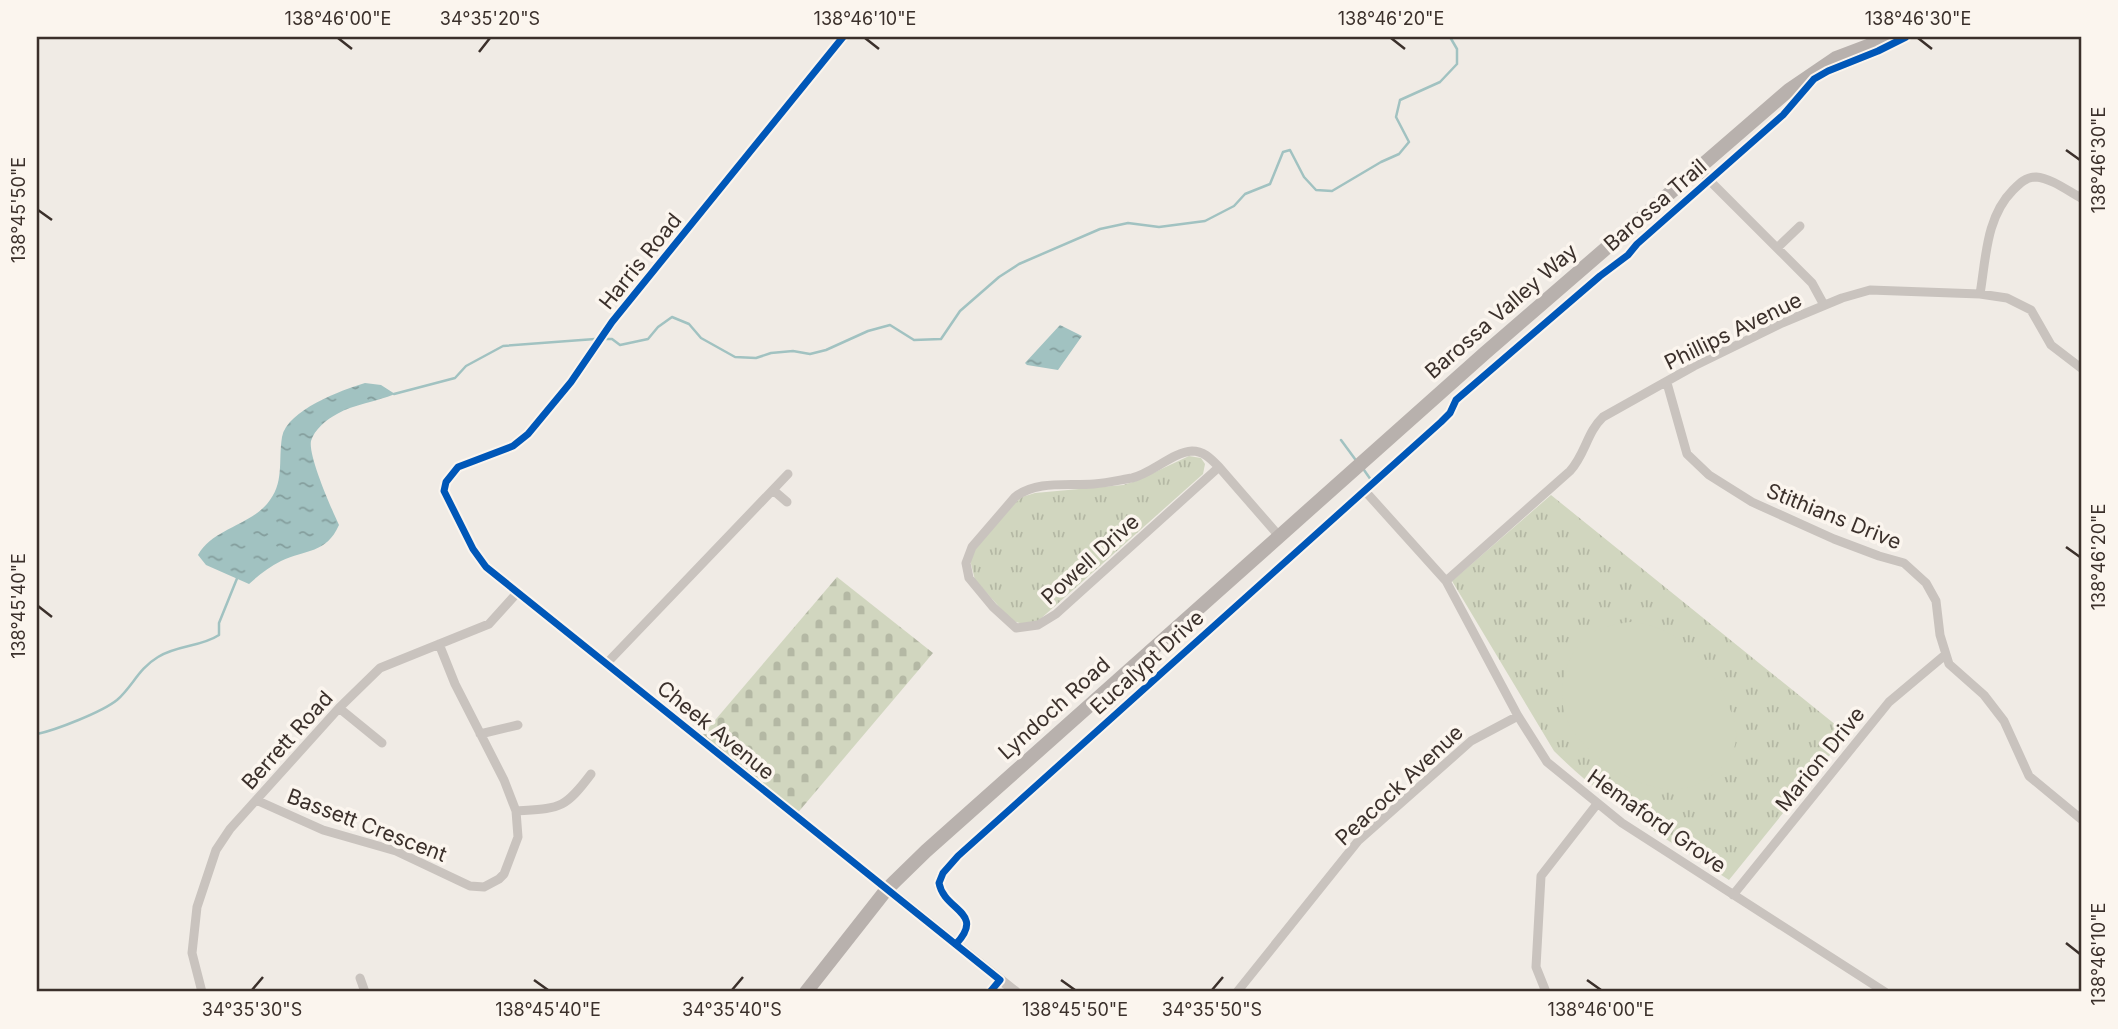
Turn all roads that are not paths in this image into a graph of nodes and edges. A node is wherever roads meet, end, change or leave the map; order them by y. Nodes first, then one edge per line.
1 (843, 37) edge
2 (1885, 37) edge
3 (1697, 168) junction
4 (2081, 198) edge
5 (1800, 226) dead end
6 (1777, 248) junction
7 (1980, 294) junction
8 (1824, 305) junction
9 (2081, 368) edge
10 (1667, 383) junction
11 (1441, 422) dead end
12 (1219, 467) junction
13 (788, 474) dead end
14 (1349, 474) joint
15 (445, 487) joint
16 (774, 489) junction
17 (1365, 491) junction
18 (787, 502) dead end
19 (1279, 536) junction
20 (1446, 581) junction
21 (517, 593) junction
22 (439, 644) junction
23 (1945, 655) junction
24 (606, 664) junction
25 (339, 708) junction
26 (1518, 716) junction
27 (518, 725) dead end
28 (480, 734) junction
29 (382, 743) dead end
30 (591, 774) dead end
31 (256, 800) junction
32 (1597, 804) junction
33 (516, 811) junction
34 (2081, 819) edge
35 (887, 889) junction
36 (1733, 895) junction
37 (956, 944) junction
38 (360, 978) dead end
39 (1000, 979) junction
40 (202, 992) edge
41 (365, 992) edge
42 (806, 992) edge
43 (990, 992) edge
44 (1016, 992) edge
45 (1237, 992) edge
46 (1546, 992) edge
47 (1885, 992) edge

1 - 15 street, Harris Road
2 - 3 main road, Barossa Valley Way
3 - 6 street
3 - 14 main road, Barossa Valley Way
4 - 7 street
5 - 6 street
6 - 8 street
7 - 8 street, Phillips Avenue
7 - 9 street, Phillips Avenue
8 - 10 street, Phillips Avenue
10 - 20 street, Phillips Avenue
10 - 23 street, Stithians Drive
11 - 17 street, Eucalypt Drive
12 - 12 street, Powell Drive
12 - 19 street, Powell Drive
13 - 16 street
14 - 19 main road, Lyndoch Road
15 - 21 street, Cheek Avenue
16 - 18 street
16 - 24 street
17 - 20 street, Hemaford Grove
17 - 37 street, Eucalypt Drive
19 - 35 main road, Lyndoch Road
20 - 26 street, Hemaford Grove
21 - 22 street, Berrett Road
21 - 24 street, Cheek Avenue
22 - 25 street, Berrett Road
22 - 28 street, Bassett Crescent
23 - 34 street
23 - 36 street, Marion Drive
24 - 35 street, Cheek Avenue
25 - 29 street
25 - 31 street, Berrett Road
26 - 32 street, Hemaford Grove
26 - 45 street, Peacock Avenue
27 - 28 street
28 - 33 street, Bassett Crescent
30 - 33 street
31 - 33 street, Bassett Crescent
31 - 40 street, Berrett Road
32 - 36 street, Hemaford Grove
32 - 46 street
35 - 37 street, Cheek Avenue
35 - 42 main road, Lyndoch Road
36 - 47 street, Hemaford Grove
37 - 39 street, Cheek Avenue
38 - 41 street
39 - 43 street
39 - 44 street, Cheek Avenue

